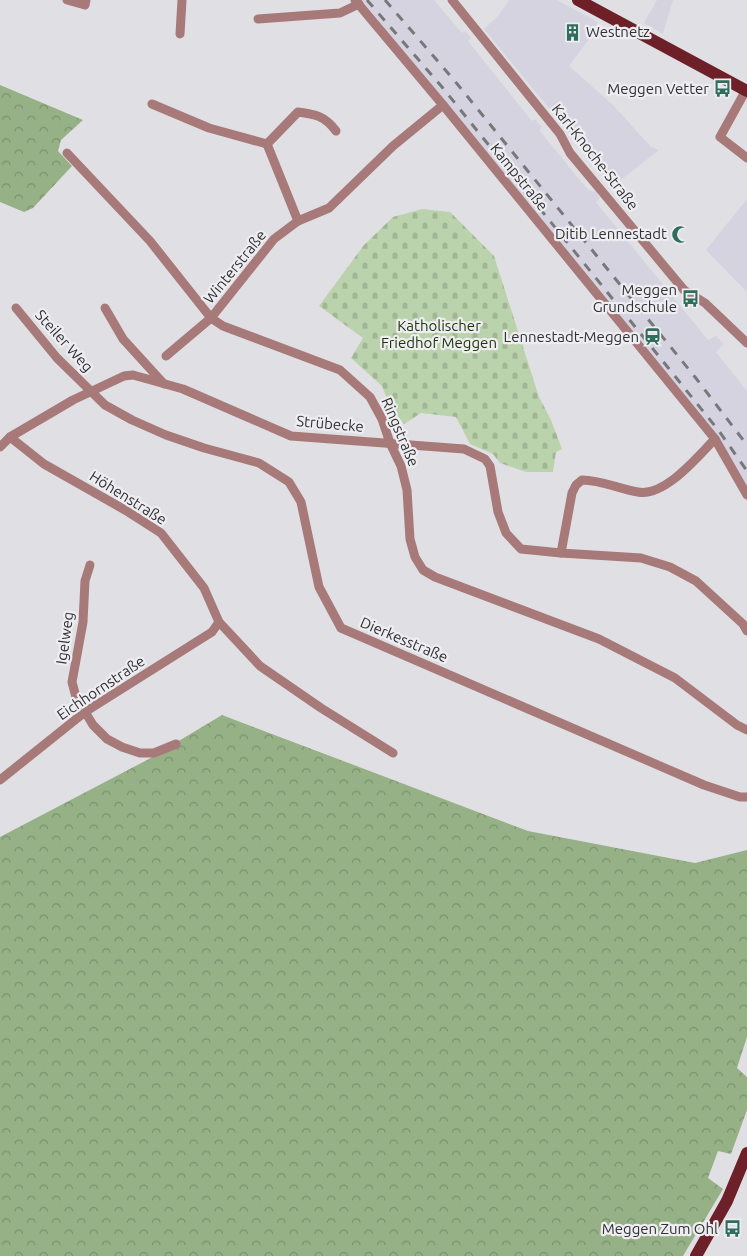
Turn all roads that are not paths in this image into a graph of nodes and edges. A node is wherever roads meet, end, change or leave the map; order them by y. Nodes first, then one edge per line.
1 (67, 0) edge
2 (86, 0) edge
3 (182, 0) edge
4 (452, 0) edge
5 (578, 0) edge
6 (357, 2) edge
7 (258, 19) dead end
8 (180, 34) dead end
9 (746, 91) edge
10 (152, 104) dead end
11 (443, 105) junction
12 (336, 131) dead end
13 (267, 144) junction
14 (67, 153) dead end
15 (747, 158) edge
16 (298, 221) junction
17 (16, 308) dead end
18 (105, 308) dead end
19 (211, 318) junction
20 (747, 343) edge
21 (166, 356) dead end
22 (164, 384) junction
23 (92, 392) junction
24 (10, 437) junction
25 (715, 439) junction
26 (390, 443) junction
27 (0, 447) edge
28 (747, 495) edge
29 (561, 553) junction
30 (90, 566) dead end
31 (219, 622) junction
32 (747, 631) edge
33 (85, 712) junction
34 (747, 730) edge
35 (176, 744) dead end
36 (393, 753) dead end
37 (0, 780) edge
38 (747, 797) edge
39 (747, 1154) edge
40 (696, 1256) edge

1 - 2 street
3 - 8 street
4 - 20 street, Karl-Knoche-Straße
5 - 9 main road
6 - 7 street
6 - 11 street, Kampstraße
9 - 15 street
10 - 13 street
11 - 16 street, Winterstraße
11 - 25 street, Kampstraße
12 - 13 street
13 - 16 street
14 - 19 street, Ringstraße
16 - 19 street, Winterstraße
17 - 23 street, Steiler Weg
18 - 22 street
19 - 21 street, Winterstraße
19 - 26 street, Ringstraße
22 - 23 street, Strübecke
22 - 26 street, Strübecke
23 - 24 street, Strübecke
23 - 38 street, Dierkesstraße
24 - 27 street, Strübecke
24 - 31 street, Höhenstraße
25 - 28 street, Kampstraße
25 - 29 street
26 - 29 street, Strübecke
26 - 34 street, Ringstraße
29 - 32 street
30 - 33 street, Igelweg
31 - 33 street, Eichhornstraße
31 - 36 street, Höhenstraße
33 - 35 street, Igelweg
33 - 37 street, Eichhornstraße
39 - 40 main road

